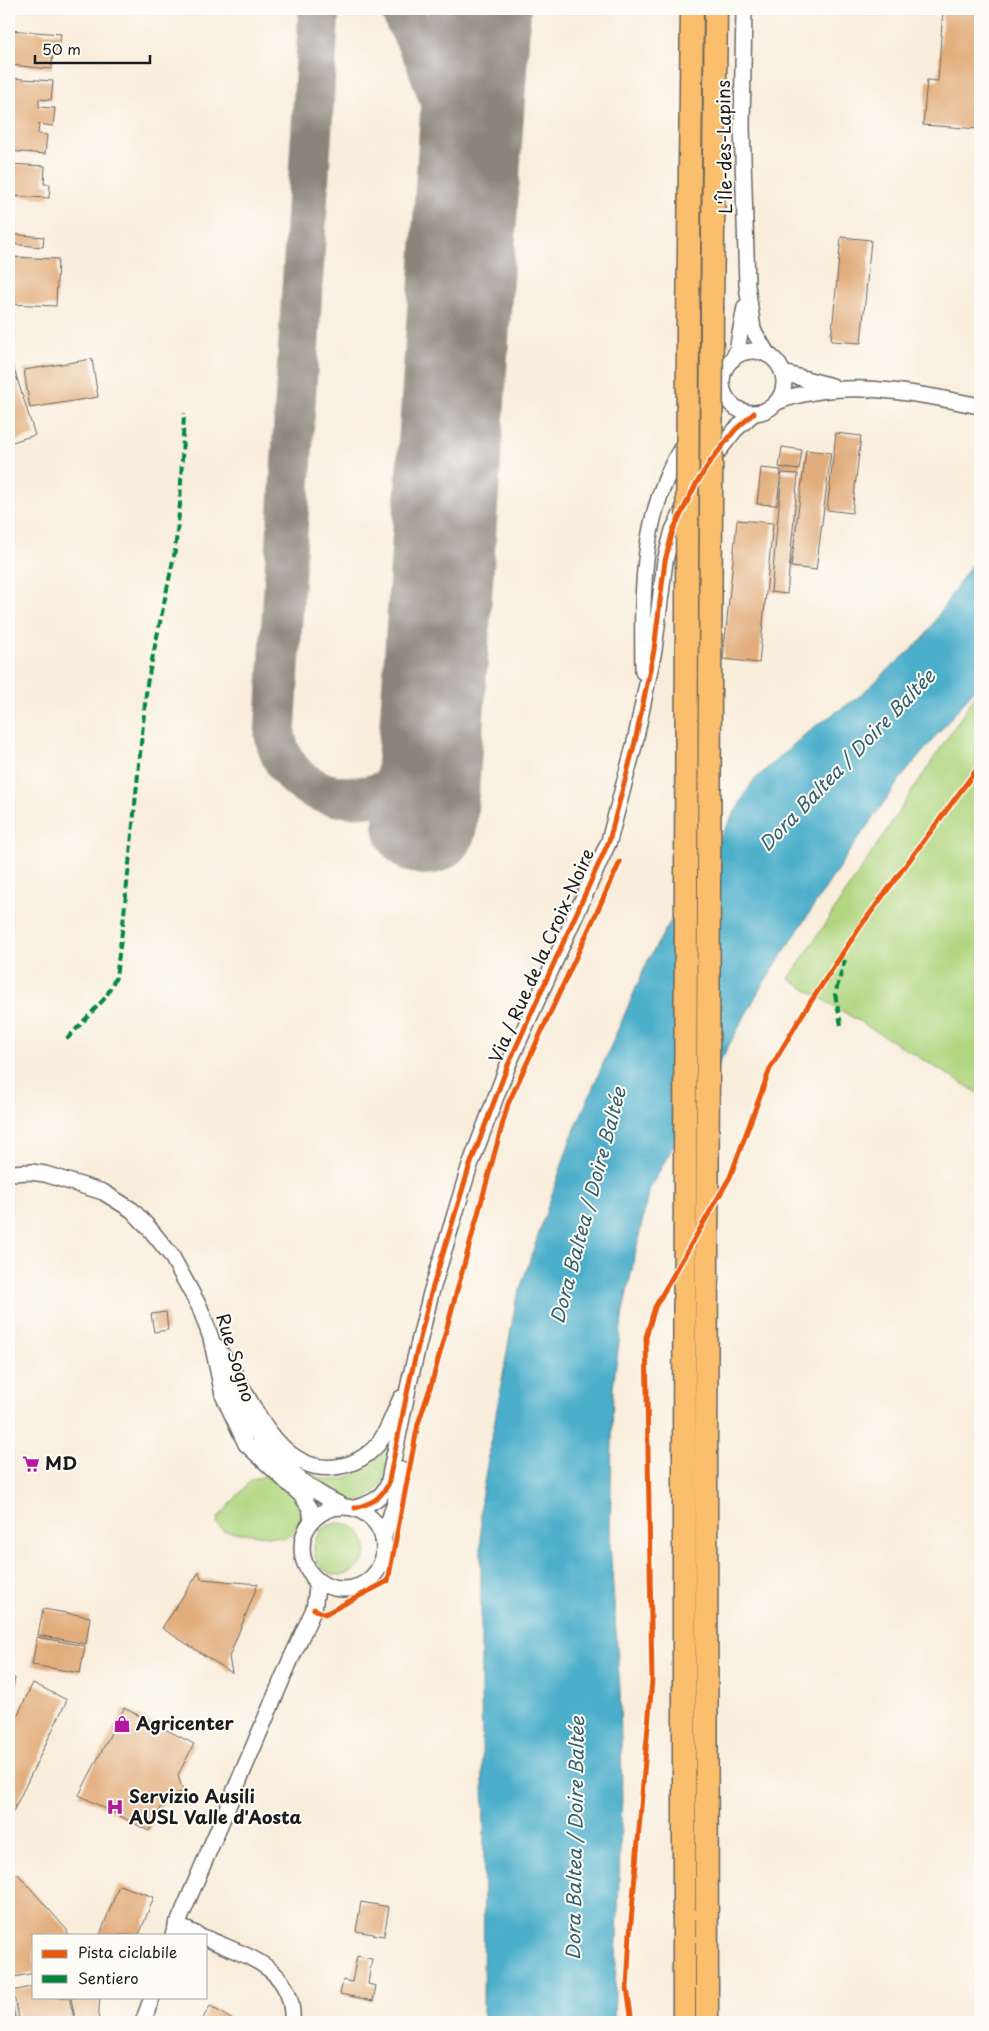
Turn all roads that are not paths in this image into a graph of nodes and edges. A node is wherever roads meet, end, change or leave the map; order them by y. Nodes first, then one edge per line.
1 (692, 9) edge
2 (716, 9) edge
3 (744, 9) edge
4 (748, 285) junction
5 (768, 355) junction
6 (733, 359) junction
7 (783, 373) junction
8 (723, 389) junction
9 (853, 389) junction
10 (777, 402) junction
11 (980, 406) edge
12 (754, 413) junction
13 (643, 704) junction
14 (9, 1172) edge
15 (422, 1330) junction
16 (211, 1338) junction
17 (220, 1352) junction
18 (410, 1379) junction
19 (695, 1452) junction
20 (349, 1507) junction
21 (312, 1520) junction
22 (383, 1539) junction
23 (313, 1577) junction
24 (340, 1589) junction
25 (314, 1609) junction
26 (175, 1930) edge
27 (193, 1934) edge
28 (208, 1939) edge
29 (152, 1998) edge
30 (143, 2022) edge
31 (292, 2022) edge
32 (684, 2022) edge
33 (708, 2022) edge

1 - 19 highway, bridge
2 - 19 highway, bridge
3 - 4 street, L'Île-des-Lapins
4 - 5 street, L'Île-des-Lapins
4 - 6 street, L'Île-des-Lapins
5 - 6 street
5 - 7 street
6 - 8 street
7 - 9 street
7 - 10 street
8 - 12 street
8 - 13 street, Via / Rue de la Croix-Noire
9 - 10 street
9 - 11 street
10 - 12 street
12 - 13 street, Via / Rue de la Croix-Noire
13 - 15 street, Via / Rue de la Croix-Noire
14 - 16 street, Rue Sogno
15 - 18 street, Via / Rue de la Croix-Noire
15 - 22 street, Via / Rue de la Croix-Noire
16 - 17 street
16 - 21 street, Rue Sogno
17 - 18 street
17 - 20 street, Rue Sogno
18 - 20 street, Via / Rue de la Croix-Noire
19 - 32 highway
19 - 33 highway
20 - 21 street
20 - 22 street
21 - 23 street
22 - 24 street
23 - 24 street
23 - 25 street
24 - 25 street
25 - 26 street
26 - 27 street
28 - 31 street
29 - 30 street

